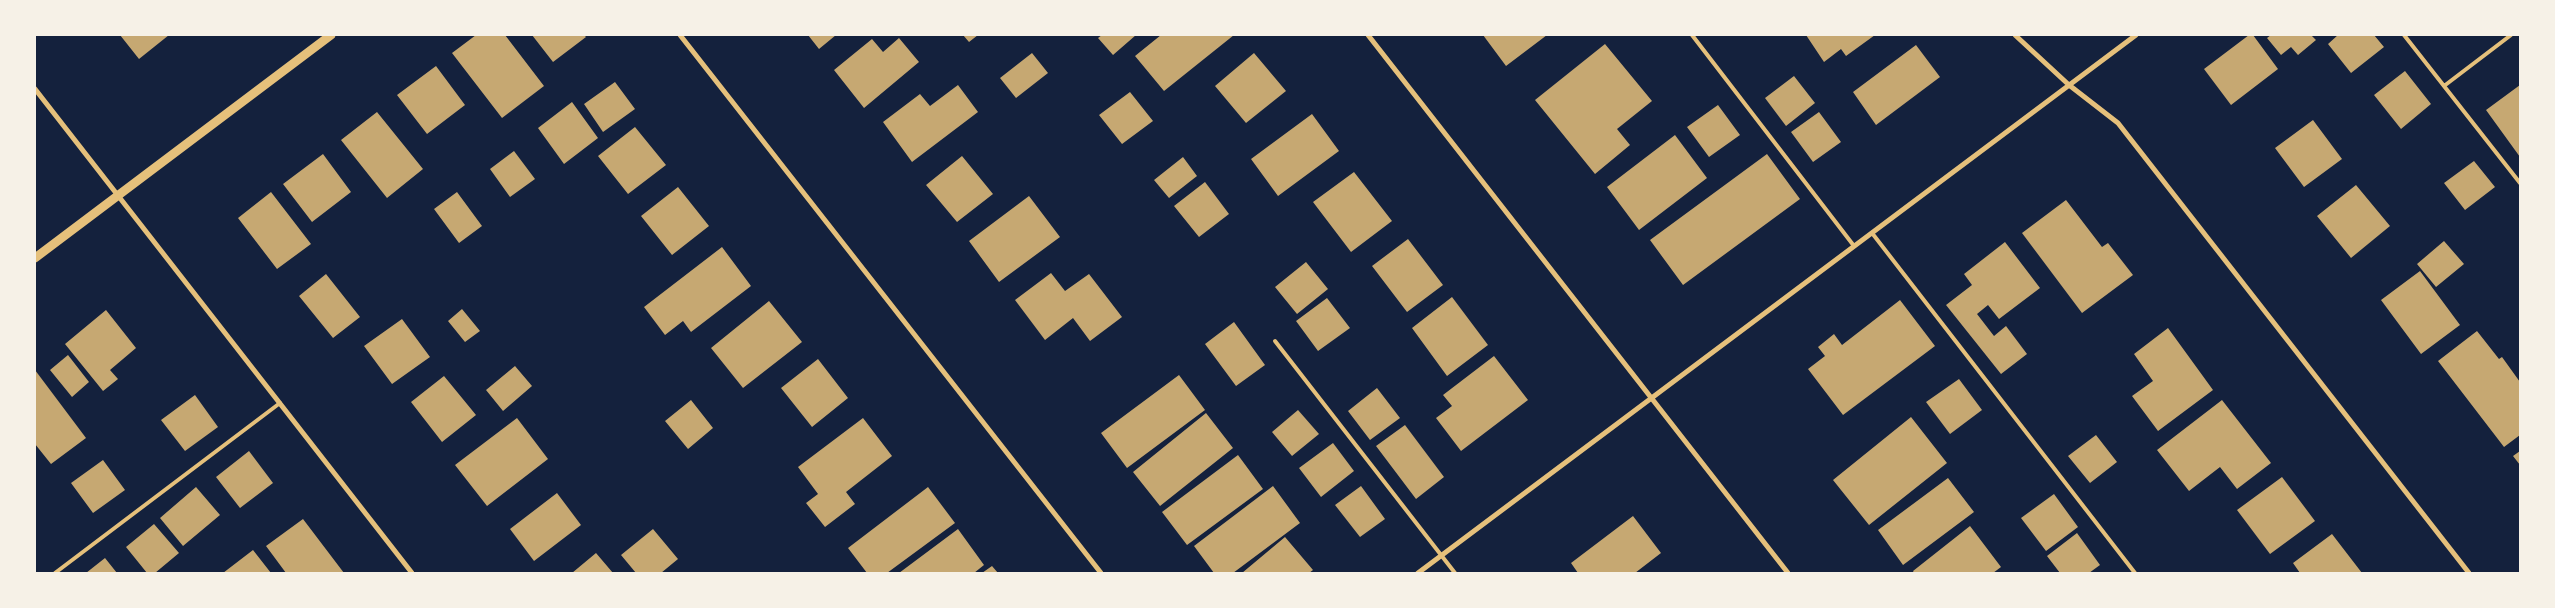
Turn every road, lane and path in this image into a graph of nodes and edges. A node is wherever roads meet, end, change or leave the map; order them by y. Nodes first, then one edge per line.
1 (332, 35) edge
2 (680, 35) edge
3 (1368, 35) edge
4 (1692, 35) edge
5 (2015, 35) edge
6 (2136, 35) edge
7 (2404, 35) edge
8 (2511, 35) edge
9 (2069, 85) junction
10 (2444, 86) junction
11 (35, 89) edge
12 (2520, 183) edge
13 (118, 196) junction
14 (1872, 233) junction
15 (1854, 246) junction
16 (35, 258) edge
17 (1275, 341) dead end
18 (1652, 398) junction
19 (280, 403) junction
20 (1441, 556) junction
21 (55, 573) edge
22 (412, 573) edge
23 (1101, 573) edge
24 (1418, 573) edge
25 (1455, 573) edge
26 (1788, 573) edge
27 (2135, 573) edge
28 (2469, 573) edge

1 - 13 street
2 - 23 street
3 - 18 street
4 - 15 lane
5 - 9 street
6 - 9 street
7 - 10 lane
8 - 10 lane
9 - 14 street
9 - 28 street
10 - 12 lane
11 - 13 street
13 - 16 street
13 - 19 street
14 - 15 street
14 - 27 lane
15 - 18 street
17 - 20 lane
18 - 20 street
18 - 26 street
19 - 21 lane
19 - 22 street
20 - 24 street
20 - 25 lane

